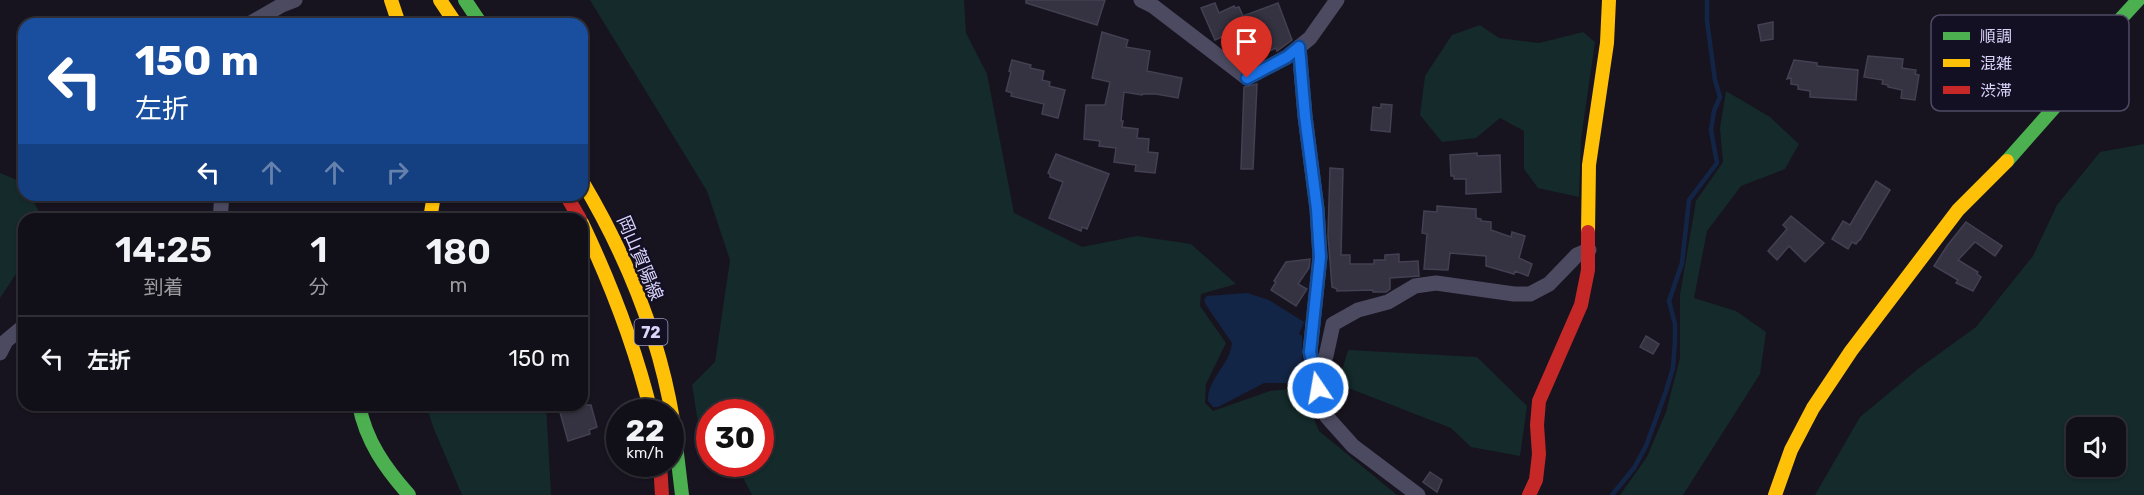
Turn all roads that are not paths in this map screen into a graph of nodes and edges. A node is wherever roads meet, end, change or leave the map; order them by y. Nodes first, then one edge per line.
1 (295, 0) edge
2 (391, 0) edge
3 (440, 0) edge
4 (465, 0) edge
5 (1142, 0) edge
6 (1338, 0) edge
7 (1609, 0) edge
8 (2138, 0) edge
9 (2124, 15) edge
10 (259, 18) edge
11 (397, 18) edge
12 (452, 18) edge
13 (477, 18) edge
14 (1299, 47) junction
15 (2051, 111) edge
16 (588, 191) edge
17 (588, 236) edge
18 (1590, 250) junction
19 (18, 331) edge
20 (0, 354) edge
21 (1315, 373) junction
22 (648, 399) edge
23 (360, 411) edge
24 (661, 477) edge
25 (409, 495) edge
26 (662, 495) edge
27 (682, 495) edge
28 (1418, 495) edge
29 (1529, 495) edge
30 (1775, 495) edge

1 - 10 street
2 - 11 street
3 - 12 street
4 - 13 street
5 - 14 street
6 - 14 street
7 - 18 street
8 - 9 street
14 - 21 street
15 - 30 street
16 - 27 street, 岡山賀陽線 / 72
17 - 22 street, 岡山賀陽線 / 72
18 - 21 street
18 - 29 street
19 - 20 street
21 - 28 street
23 - 25 street
24 - 26 street

